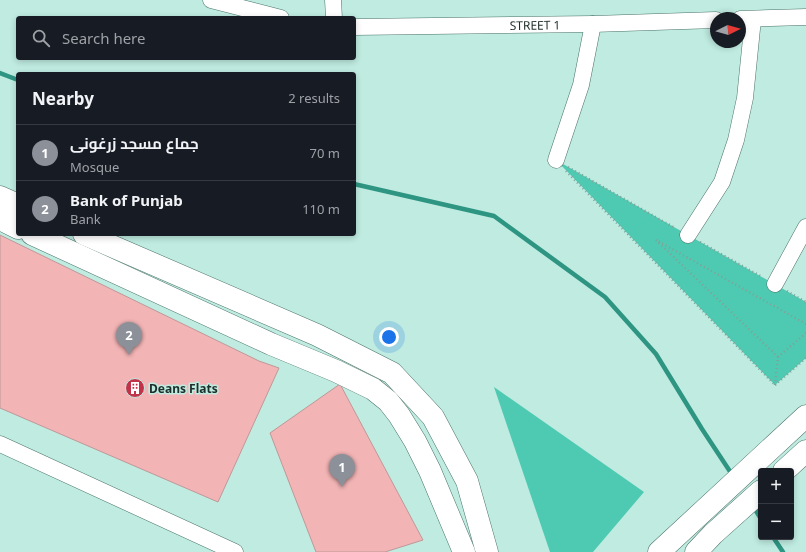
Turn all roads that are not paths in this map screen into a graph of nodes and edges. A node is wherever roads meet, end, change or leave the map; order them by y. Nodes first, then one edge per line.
1 (211, 0) edge
2 (333, 0) edge
3 (273, 16) edge
4 (334, 16) edge
5 (806, 18) edge
6 (746, 19) edge
7 (710, 20) edge
8 (593, 24) junction
9 (356, 27) edge
10 (746, 48) edge
11 (556, 160) road end
12 (0, 197) edge
13 (16, 204) edge
14 (0, 219) edge
15 (16, 227) edge
16 (806, 227) edge
17 (688, 235) road end
18 (36, 236) edge
19 (89, 236) edge
20 (774, 284) road end
21 (217, 292) junction
22 (204, 313) junction
23 (806, 416) edge
24 (0, 444) edge
25 (806, 451) edge
26 (787, 468) edge
27 (758, 495) edge
28 (235, 552) edge
29 (464, 552) edge
30 (487, 552) edge
31 (659, 552) edge
32 (696, 552) edge

1 - 3 street
2 - 4 street
5 - 6 street
7 - 8 street, STREET 1
8 - 9 street, STREET 1
8 - 11 street
10 - 17 street
12 - 13 main road
14 - 15 main road
16 - 20 street
18 - 22 main road
19 - 21 main road
21 - 22 main road
21 - 30 main road
22 - 29 main road
23 - 31 main road
24 - 28 street
25 - 26 main road
27 - 32 main road

